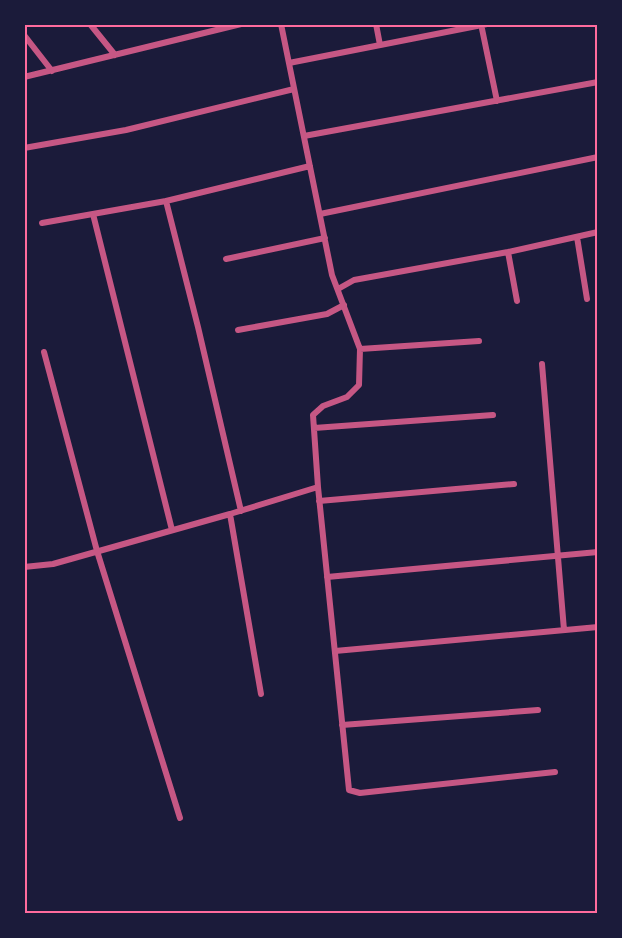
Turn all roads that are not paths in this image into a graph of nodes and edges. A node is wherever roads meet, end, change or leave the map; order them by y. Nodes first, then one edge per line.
1 (90, 24) edge
2 (241, 24) edge
3 (281, 24) edge
4 (376, 24) edge
5 (483, 24) edge
6 (24, 35) edge
7 (380, 45) junction
8 (115, 55) junction
9 (289, 63) junction
10 (52, 71) junction
11 (24, 78) edge
12 (598, 82) edge
13 (294, 90) junction
14 (498, 101) junction
15 (304, 136) junction
16 (24, 148) edge
17 (598, 157) edge
18 (310, 166) junction
19 (166, 201) junction
20 (93, 214) junction
21 (320, 214) junction
22 (42, 223) dead end
23 (598, 232) edge
24 (577, 237) junction
25 (325, 238) junction
26 (508, 252) junction
27 (226, 259) dead end
28 (338, 289) junction
29 (587, 298) dead end
30 (517, 302) dead end
31 (344, 305) junction
32 (238, 330) dead end
33 (479, 341) dead end
34 (360, 349) junction
35 (44, 352) dead end
36 (542, 364) dead end
37 (493, 415) dead end
38 (314, 428) junction
39 (514, 484) dead end
40 (318, 487) junction
41 (319, 501) junction
42 (241, 511) junction
43 (230, 514) junction
44 (172, 530) junction
45 (97, 551) junction
46 (598, 552) edge
47 (558, 556) junction
48 (24, 567) edge
49 (327, 577) junction
50 (598, 627) edge
51 (564, 630) junction
52 (335, 651) junction
53 (261, 694) dead end
54 (538, 710) dead end
55 (342, 725) junction
56 (555, 772) dead end
57 (180, 818) dead end

1 - 8 street
2 - 8 street
3 - 9 street
4 - 7 street
5 - 7 street
5 - 14 street
6 - 10 street
7 - 9 street
8 - 10 street
9 - 13 street
10 - 11 street
12 - 14 street
13 - 15 street
13 - 16 street
14 - 15 street
15 - 18 street
17 - 21 street
18 - 19 street
18 - 21 street
19 - 20 street
19 - 42 street
20 - 22 street
20 - 44 street
21 - 25 street
23 - 24 street
24 - 26 street
24 - 29 street
25 - 27 street
25 - 28 street
26 - 28 street
26 - 30 street
28 - 31 street
31 - 32 street
31 - 34 street
33 - 34 street
34 - 38 street
35 - 45 street
36 - 47 street
37 - 38 street
38 - 40 street
39 - 41 street
40 - 41 street
40 - 42 street
41 - 49 street
42 - 43 street
43 - 44 street
43 - 53 street
44 - 45 street
45 - 48 street
45 - 57 street
46 - 47 street
47 - 49 street
47 - 51 street
49 - 52 street
50 - 51 street
51 - 52 street
52 - 55 street
54 - 55 street
55 - 56 street

